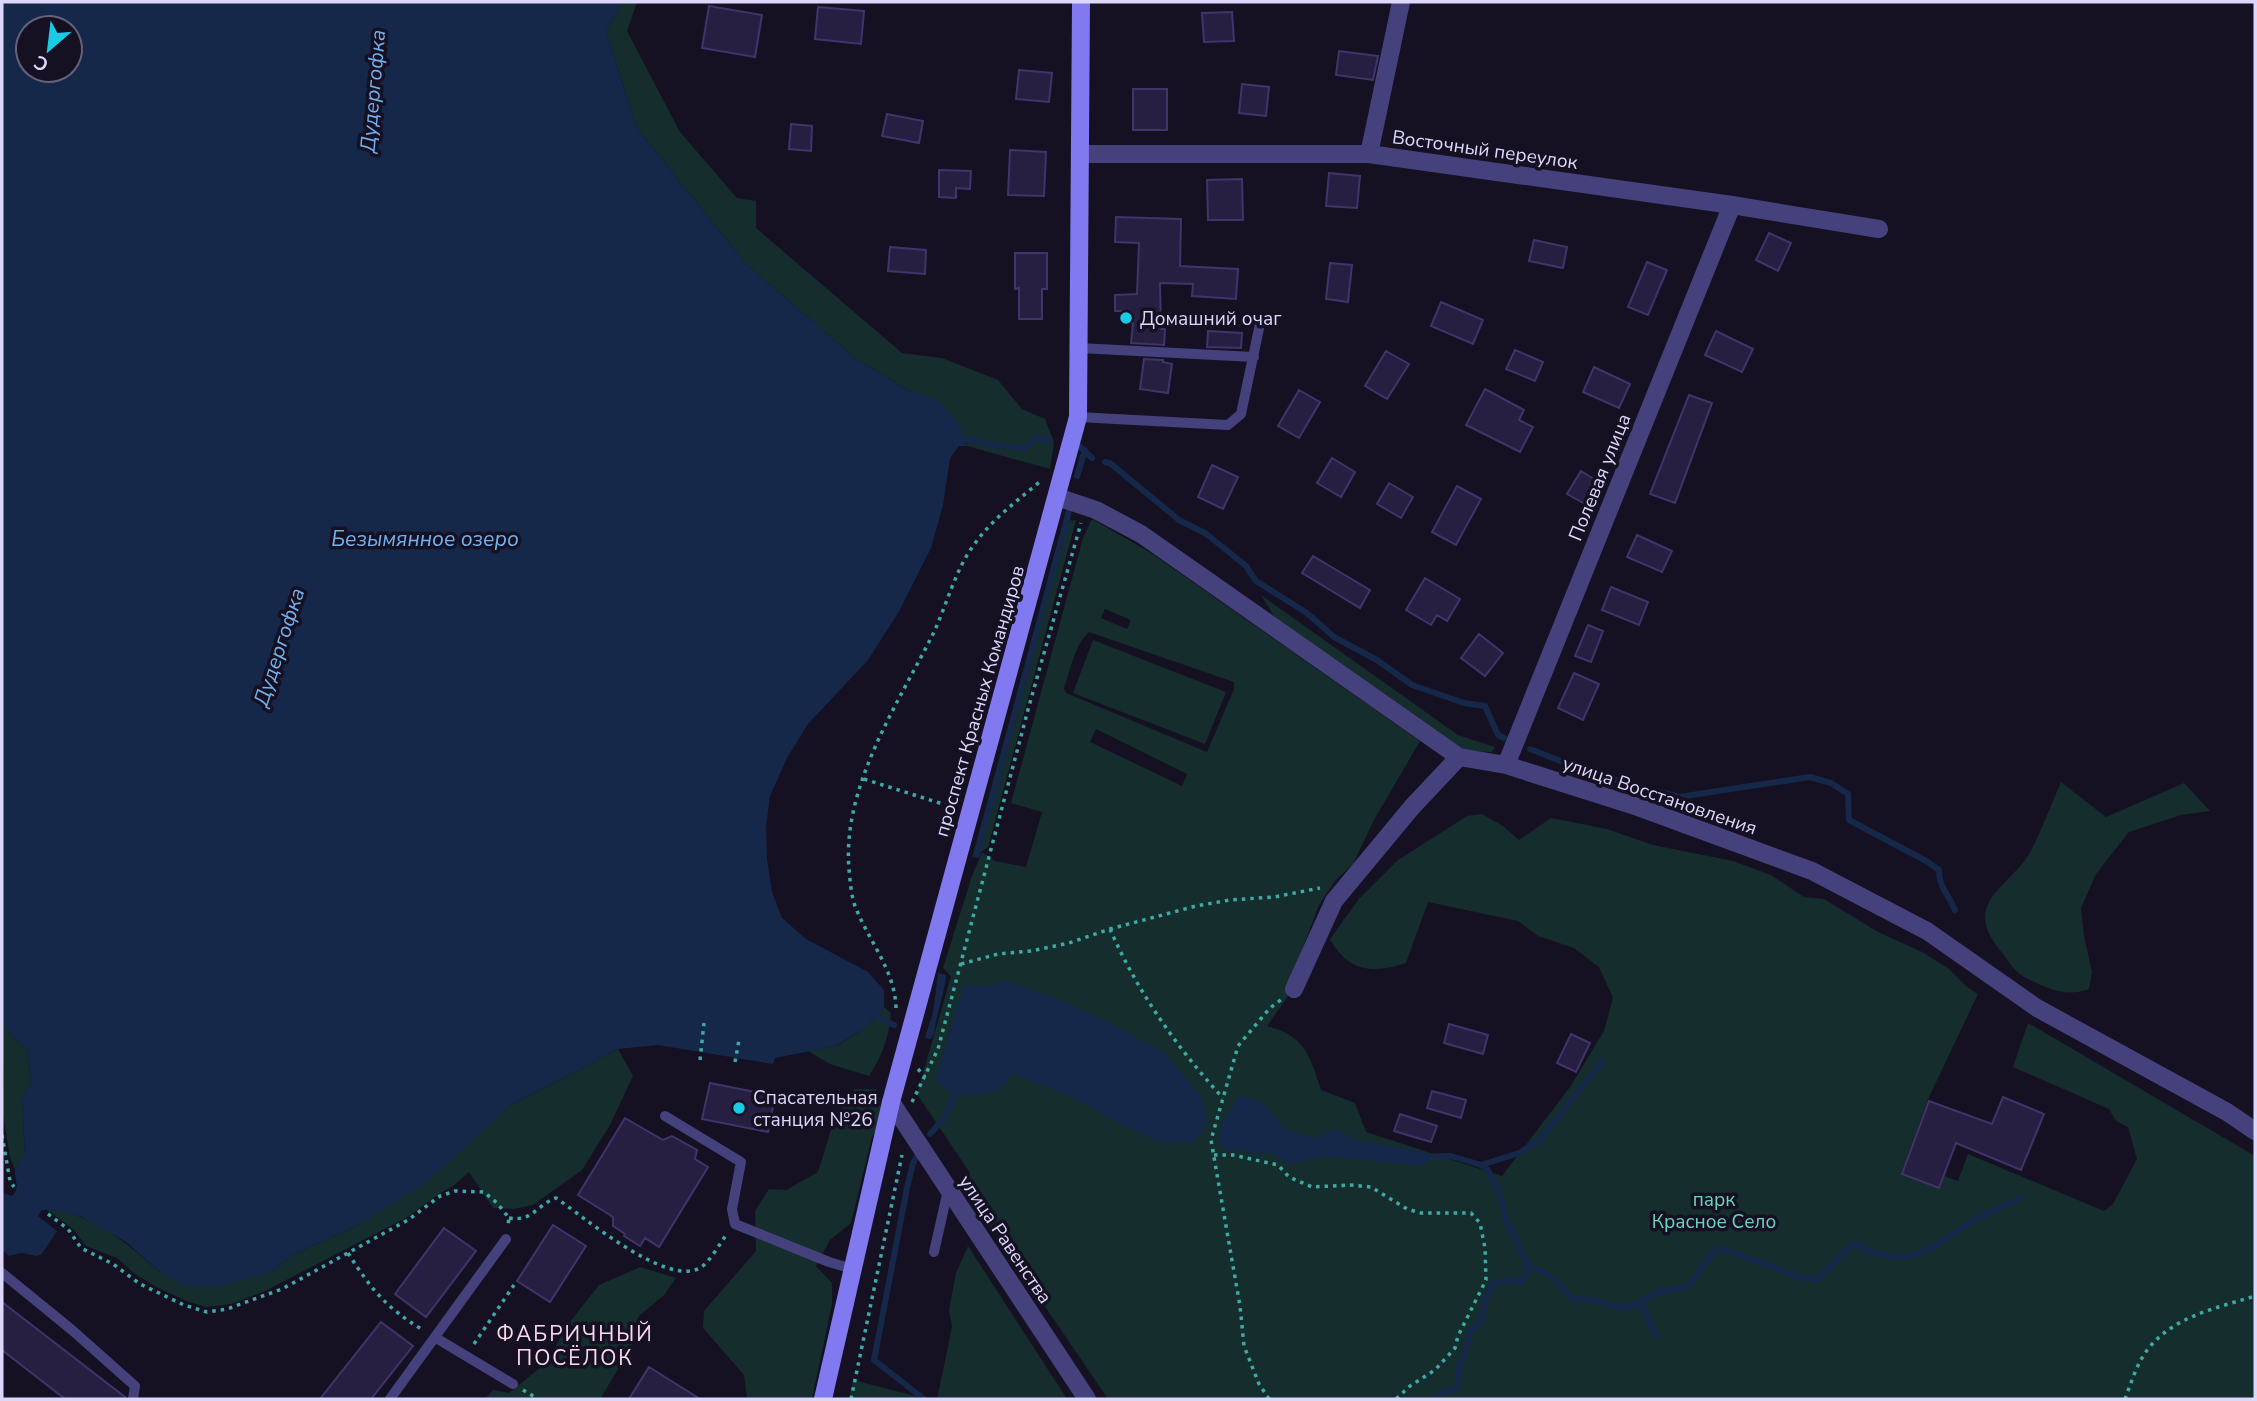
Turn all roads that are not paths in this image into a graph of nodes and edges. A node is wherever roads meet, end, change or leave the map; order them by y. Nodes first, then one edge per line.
1 (1081, 2) edge
2 (1401, 2) edge
3 (1080, 154) junction
4 (1369, 154) junction
5 (1731, 205) junction
6 (1879, 229) dead end
7 (1261, 319) dead end
8 (1079, 348) junction
9 (1254, 357) junction
10 (1078, 417) junction
11 (1058, 497) junction
12 (1459, 757) junction
13 (1506, 765) junction
14 (1294, 989) road end
15 (891, 1102) junction
16 (665, 1116) dead end
17 (2255, 1131) edge
18 (948, 1190) junction
19 (506, 1239) road end
20 (934, 1252) dead end
21 (853, 1269) junction
22 (2, 1273) edge
23 (436, 1338) junction
24 (513, 1384) dead end
25 (133, 1399) edge
26 (390, 1399) edge
27 (823, 1399) edge
28 (1087, 1399) edge

1 - 3 street, проспект Красных Командиров
2 - 4 street
3 - 4 street, Восточный переулок
3 - 8 street, проспект Красных Командиров
4 - 5 street, Восточный переулок
5 - 6 street, Восточный переулок
5 - 13 street, Полевая улица
7 - 9 lane
8 - 9 lane
8 - 10 street, проспект Красных Командиров
9 - 10 lane
10 - 11 street, проспект Красных Командиров
11 - 12 street, улица Восстановления
11 - 15 street, проспект Красных Командиров
12 - 13 street, улица Восстановления
12 - 14 street
13 - 17 street, улица Восстановления
15 - 18 street, улица Равенства
15 - 21 street, проспект Красных Командиров
16 - 21 lane
18 - 20 lane
18 - 28 street, улица Равенства
19 - 23 lane
21 - 27 street, проспект Красных Командиров
22 - 25 lane
23 - 24 lane
23 - 26 lane

